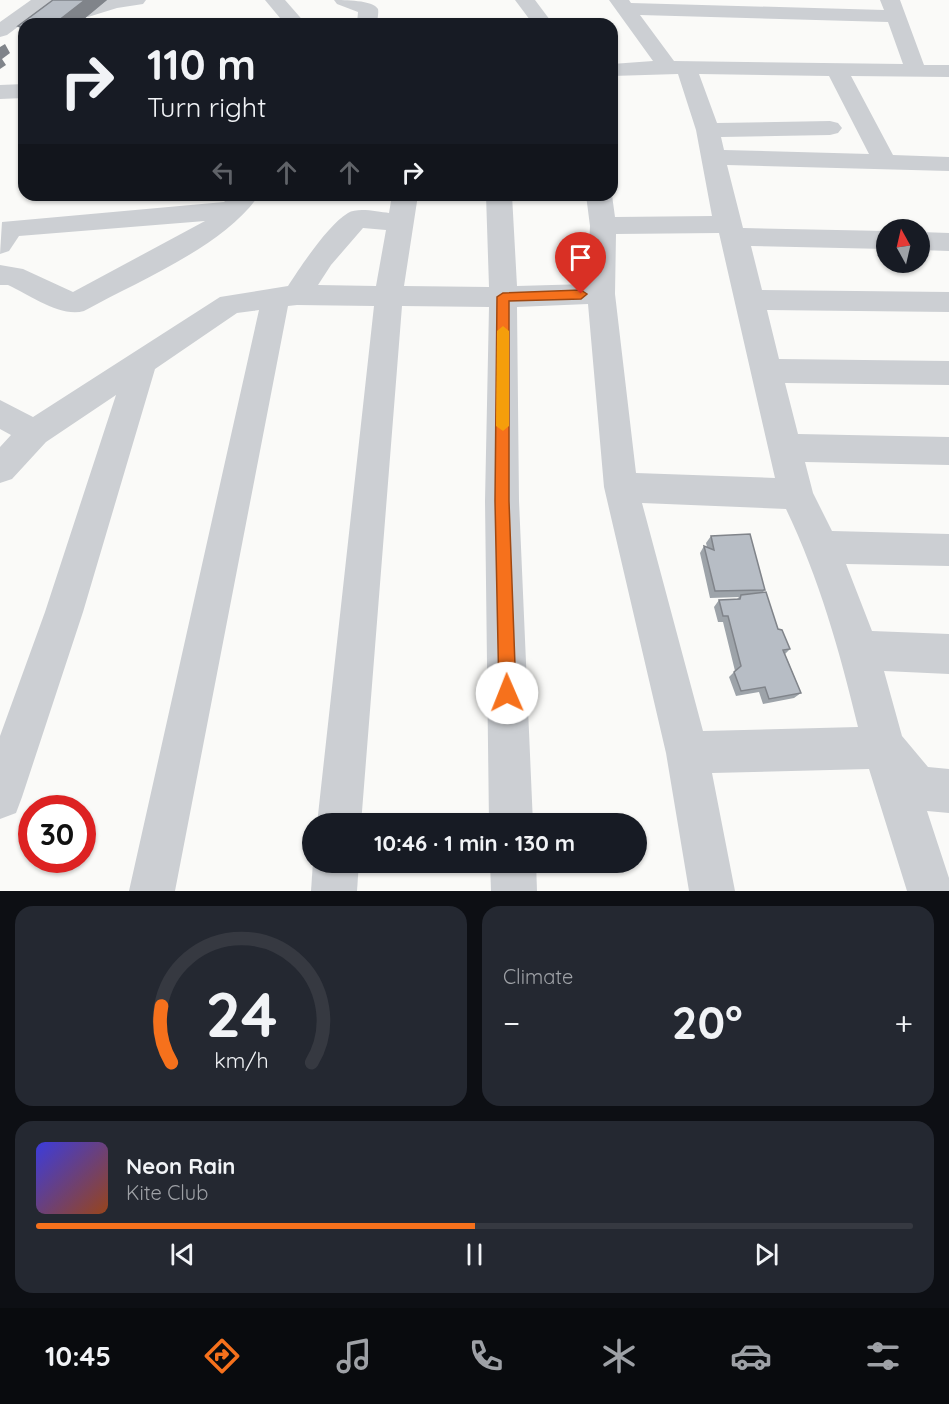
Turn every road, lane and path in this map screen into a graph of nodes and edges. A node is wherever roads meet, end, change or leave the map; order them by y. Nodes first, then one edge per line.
1 (44, 0) edge
2 (136, 0) edge
3 (275, 0) edge
4 (344, 0) edge
5 (525, 0) edge
6 (623, 5) edge
7 (892, 8) edge
8 (88, 11) dead end
9 (18, 18) edge
10 (18, 18) edge
11 (291, 18) edge
12 (367, 18) edge
13 (538, 18) edge
14 (0, 31) edge
15 (678, 68) junction
16 (836, 68) junction
17 (618, 70) edge
18 (934, 71) edge
19 (949, 89) edge
20 (18, 91) edge
21 (0, 92) edge
22 (830, 128) dead end
23 (711, 143) junction
24 (885, 162) junction
25 (949, 164) edge
26 (499, 201) edge
27 (239, 202) edge
28 (403, 209) edge
29 (601, 210) edge
30 (731, 231) junction
31 (876, 239) edge
32 (930, 241) edge
33 (949, 242) edge
34 (0, 245) edge
35 (0, 275) edge
36 (389, 294) junction
37 (601, 294) junction
38 (286, 296) junction
39 (503, 297) junction
40 (748, 300) junction
41 (949, 302) edge
42 (142, 362) junction
43 (768, 371) junction
44 (949, 373) edge
45 (0, 413) edge
46 (34, 434) junction
47 (786, 448) junction
48 (949, 451) edge
49 (0, 469) edge
50 (621, 488) junction
51 (796, 494) junction
52 (822, 547) junction
53 (949, 550) edge
54 (859, 650) junction
55 (949, 654) edge
56 (884, 747) junction
57 (687, 753) junction
58 (949, 791) edge
59 (0, 797) edge
60 (340, 813) edge
61 (511, 813) edge
62 (335, 873) edge
63 (513, 873) edge
64 (152, 891) edge
65 (334, 891) edge
66 (514, 891) edge
67 (712, 891) edge
68 (930, 891) edge

1 - 9 street
2 - 8 street
3 - 11 street
4 - 12 street
5 - 13 street
6 - 7 street
6 - 15 street
7 - 18 street
10 - 14 street
15 - 16 street
15 - 17 street
15 - 23 street
16 - 18 street
16 - 24 street
18 - 19 street
20 - 21 street
22 - 23 street
23 - 24 street
23 - 30 street
24 - 25 street
26 - 39 street
27 - 34 street
27 - 35 street
28 - 36 street
28 - 38 street
29 - 30 street
29 - 37 street
30 - 31 street
30 - 40 street
32 - 33 street
36 - 38 street
36 - 39 street
36 - 60 street
37 - 39 street
37 - 50 street
38 - 42 street
38 - 64 street
39 - 61 street
40 - 41 street
40 - 43 street
42 - 46 street
42 - 59 street
43 - 44 street
43 - 47 street
45 - 46 street
46 - 49 street
47 - 48 street
47 - 51 street
50 - 51 street
50 - 57 street
51 - 52 street
52 - 53 street
52 - 54 street
54 - 55 street
54 - 56 street
56 - 57 street
56 - 58 street
56 - 68 street
57 - 67 street
62 - 65 street
63 - 66 street

